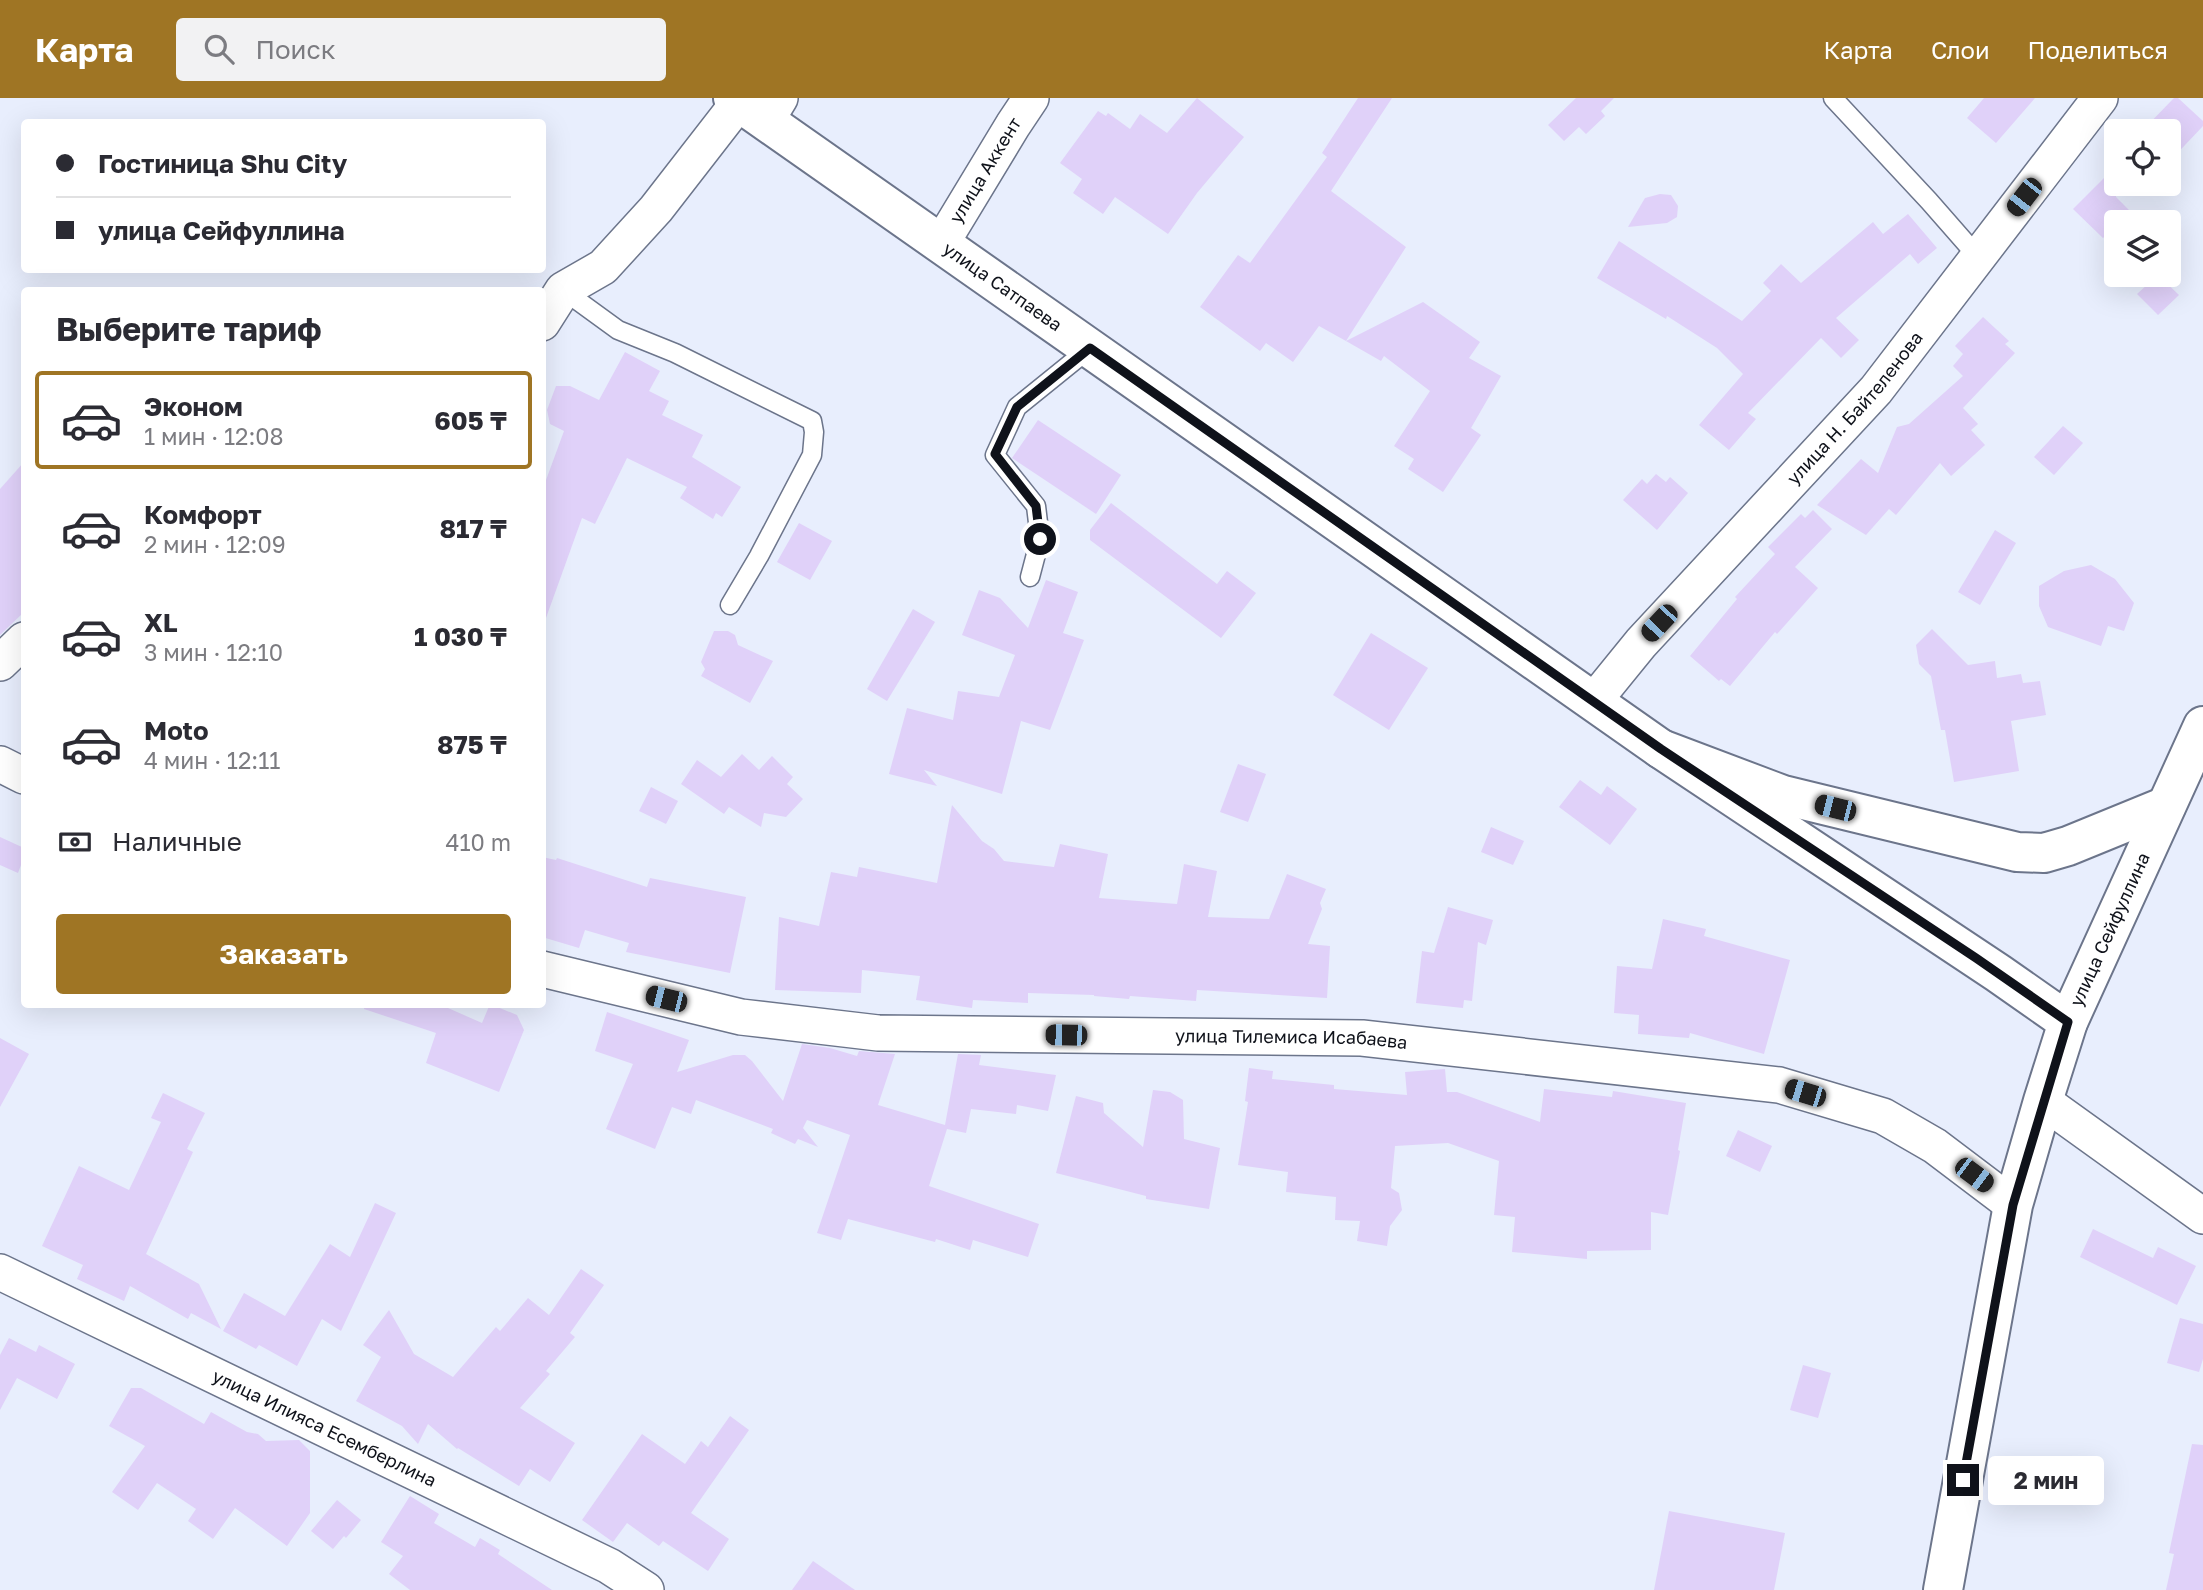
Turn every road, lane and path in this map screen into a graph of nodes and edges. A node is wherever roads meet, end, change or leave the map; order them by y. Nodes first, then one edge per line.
1 (1031, 98) edge
2 (1833, 98) edge
3 (2099, 98) edge
4 (755, 105) edge
5 (941, 244) junction
6 (1978, 257) junction
7 (563, 290) junction
8 (546, 317) edge
9 (1090, 348) junction
10 (1030, 577) dead end
11 (730, 605) dead end
12 (21, 643) edge
13 (0, 663) edge
14 (1593, 702) junction
15 (2203, 726) edge
16 (1661, 749) junction
17 (0, 764) edge
18 (21, 774) edge
19 (2166, 806) junction
20 (546, 970) edge
21 (2068, 1022) junction
22 (2043, 1101) junction
23 (2013, 1205) junction
24 (2203, 1216) edge
25 (0, 1272) edge
26 (646, 1590) edge
27 (1943, 1590) edge

1 - 5 street, улица Аккент
2 - 6 lane
3 - 6 street, улица Н. Байтеленова
4 - 5 street, улица Сатпаева
4 - 7 street
5 - 9 street, улица Сатпаева
6 - 14 street, улица Н. Байтеленова
7 - 8 street
7 - 11 lane
9 - 10 lane
9 - 14 street, улица Сатпаева
12 - 13 street
14 - 16 street, улица Сатпаева
15 - 19 street, улица Сейфуллина
16 - 19 street
16 - 21 street, улица Сатпаева
17 - 18 street
19 - 21 street, улица Сейфуллина
20 - 23 street, улица Тилемиса Исабаева
21 - 22 street, улица Сейфуллина
22 - 23 street, улица Сейфуллина
22 - 24 street
23 - 27 street, улица Сейфуллина
25 - 26 street, улица Илияса Есемберлина

